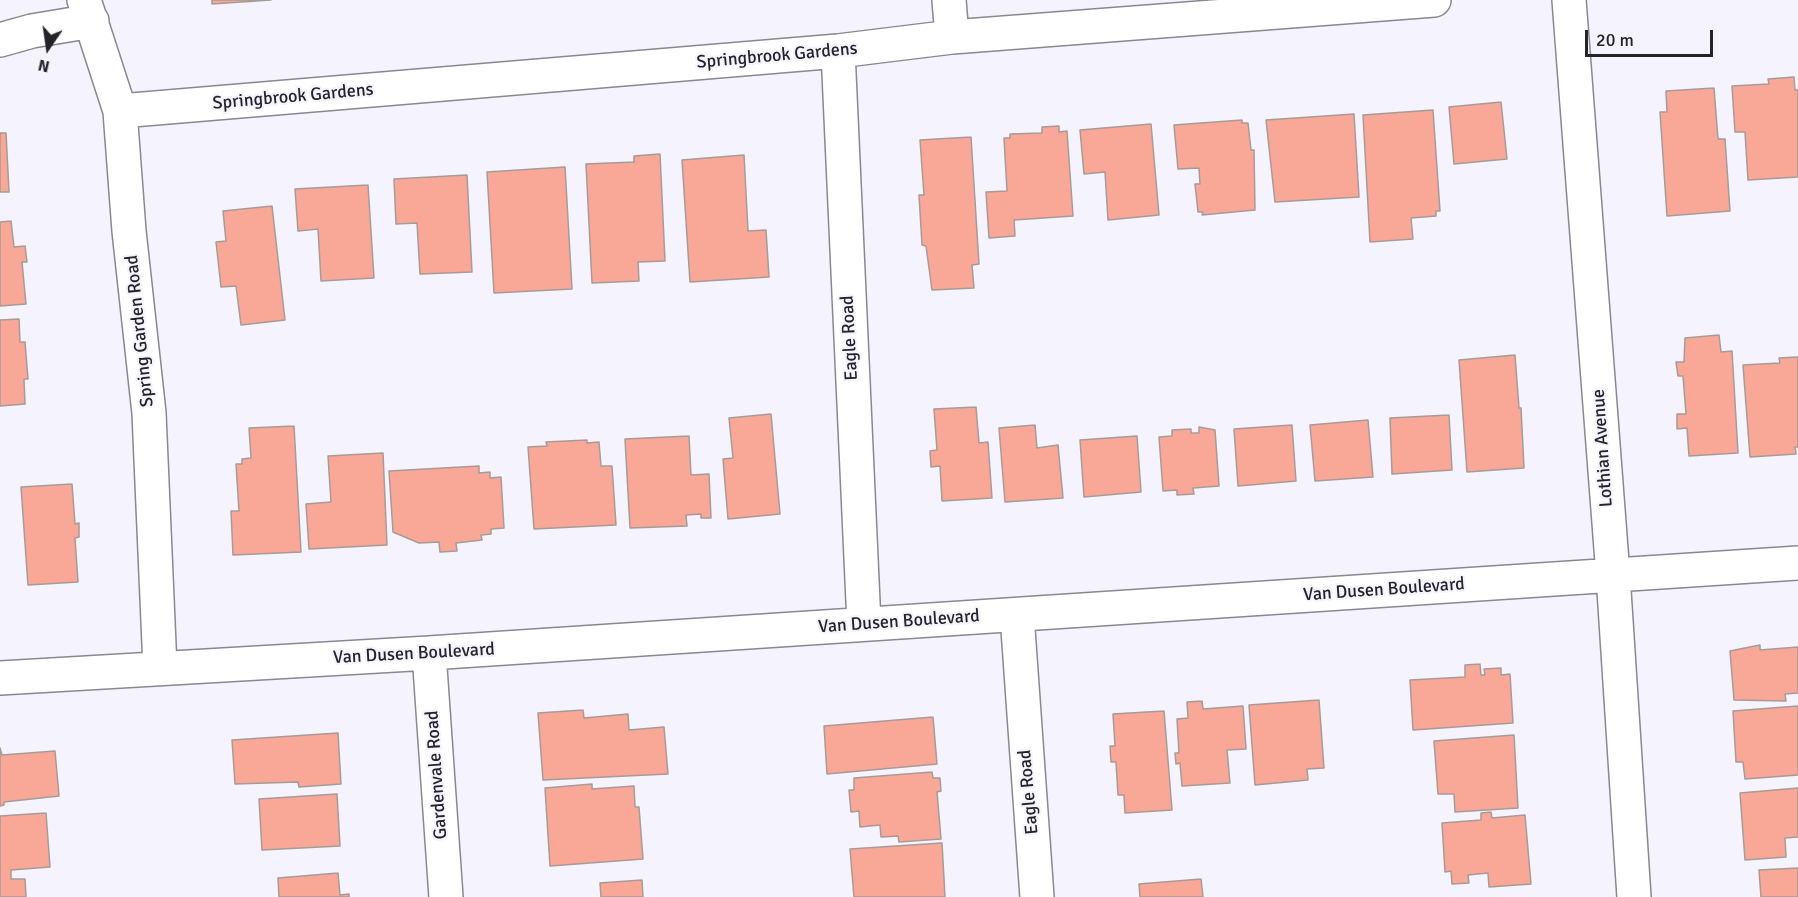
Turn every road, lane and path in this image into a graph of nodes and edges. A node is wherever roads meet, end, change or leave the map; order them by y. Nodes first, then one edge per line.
1 (949, 0) edge
2 (1434, 0) edge
3 (1569, 0) edge
4 (88, 10) edge
5 (952, 37) junction
6 (0, 40) edge
7 (838, 51) junction
8 (120, 111) junction
9 (1798, 562) edge
10 (1613, 575) junction
11 (1017, 615) junction
12 (864, 624) junction
13 (429, 653) junction
14 (160, 668) junction
15 (0, 678) edge
16 (446, 897) edge
17 (1037, 897) edge
18 (1634, 897) edge

1 - 5 street
2 - 5 street, Springbrook Gardens
3 - 10 street, Lothian Avenue
4 - 6 street
4 - 8 street, Spring Garden Road
5 - 7 street, Springbrook Gardens
7 - 8 street, Springbrook Gardens
7 - 12 street, Eagle Road
8 - 14 street, Spring Garden Road
9 - 10 street, Van Dusen Boulevard
10 - 11 street, Van Dusen Boulevard
10 - 18 street, Lothian Avenue
11 - 12 street, Van Dusen Boulevard
11 - 17 street, Eagle Road
12 - 13 street, Van Dusen Boulevard
13 - 14 street, Van Dusen Boulevard
13 - 16 street, Gardenvale Road
14 - 15 street, Van Dusen Boulevard

